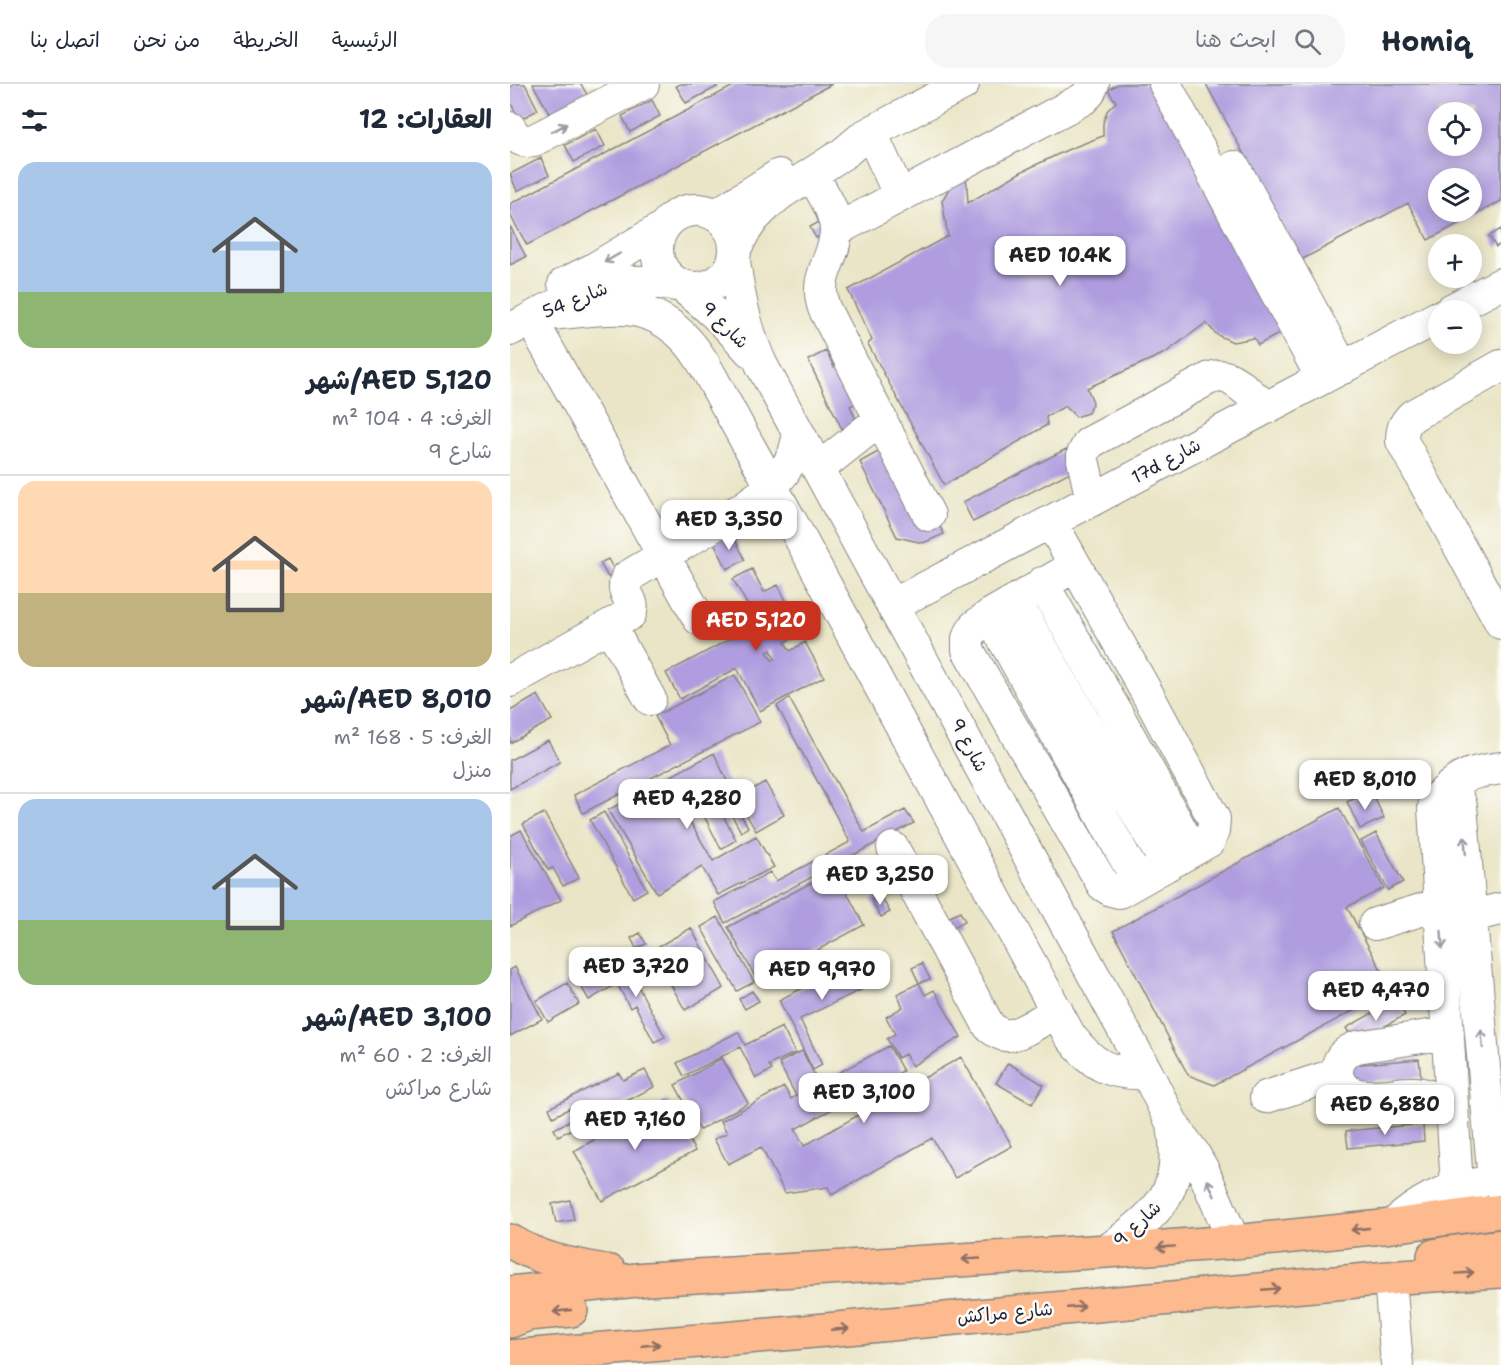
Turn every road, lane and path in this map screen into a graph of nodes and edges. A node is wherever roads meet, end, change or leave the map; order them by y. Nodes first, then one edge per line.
1 (643, 84) edge
2 (963, 84) edge
3 (1093, 84) edge
4 (1165, 84) edge
5 (1189, 84) edge
6 (867, 134) junction
7 (516, 143) edge
8 (812, 175) junction
9 (900, 196) junction
10 (716, 215) junction
11 (662, 228) junction
12 (836, 230) junction
13 (735, 254) junction
14 (1501, 284) edge
15 (681, 287) junction
16 (1470, 300) edge
17 (523, 318) edge
18 (1428, 322) edge
19 (762, 366) junction
20 (1501, 366) edge
21 (1333, 373) junction
22 (1266, 408) junction
23 (881, 419) junction
24 (799, 435) junction
25 (818, 469) junction
26 (772, 487) junction
27 (1092, 500) junction
28 (929, 515) dead end
29 (1050, 522) junction
30 (663, 555) junction
31 (1075, 566) junction
32 (1042, 583) junction
33 (893, 605) junction
34 (1002, 608) junction
35 (699, 619) dead end
36 (1501, 623) edge
37 (610, 626) junction
38 (510, 681) edge
39 (1148, 695) junction
40 (650, 699) dead end
41 (1116, 712) junction
42 (1088, 728) junction
43 (1060, 742) junction
44 (1030, 759) junction
45 (1501, 768) edge
46 (1443, 793) junction
47 (893, 848) dead end
48 (1179, 858) junction
49 (1138, 881) junction
50 (1440, 904) junction
51 (1470, 906) junction
52 (1501, 909) edge
53 (1375, 924) dead end
54 (1057, 1011) junction
55 (1448, 1033) junction
56 (1147, 1073) junction
57 (1337, 1074) junction
58 (1266, 1097) dead end
59 (1452, 1108) junction
60 (1173, 1125) junction
61 (1457, 1188) junction
62 (1499, 1191) edge
63 (1392, 1226) junction
64 (510, 1240) edge
65 (1234, 1242) junction
66 (1501, 1246) edge
67 (1107, 1251) junction
68 (804, 1269) junction
69 (1501, 1270) edge
70 (1395, 1278) junction
71 (647, 1279) junction
72 (782, 1334) junction
73 (515, 1340) edge
74 (704, 1365) edge
75 (1397, 1365) edge

7 -> 1 street
2 - 6 street
3 - 9 street
4 - 21 street
5 - 21 street
6 - 8 street
6 - 9 street
6 - 10 street
8 - 12 street
8 - 13 street
9 - 12 street
10 - 11 street
10 - 13 street
11 - 15 street
11 -> 17 street, شارع 54
12 - 23 street
13 - 15 street
13 - 19 street, شارع 9
14 - 16 street
15 - 17 street, شارع 54
15 - 19 street, شارع 9
17 - 26 street
17 - 30 street
18 - 21 street, 17d شارع
19 - 24 street, شارع 9
20 - 36 street
21 - 22 street, 17d شارع
22 - 27 street, 17d شارع
22 - 27 street
23 - 25 street
23 - 28 street
24 - 25 street, شارع 9
24 - 26 street
25 - 33 street, شارع 9
26 - 30 street
26 - 54 street
27 - 29 street, 17d شارع
29 - 31 street
29 - 33 street, 17d شارع
30 - 35 street
30 - 37 street
31 - 32 street
31 - 39 street
32 - 34 street
32 - 41 street
33 - 56 street, شارع 9
34 - 42 street
34 - 43 street
34 - 44 street
37 - 38 street
37 - 40 street
39 - 41 street
39 - 48 street
41 - 42 street
41 - 48 street
42 - 43 street
42 - 48 street
43 - 44 street
43 - 49 street
44 - 49 street
45 - 46 street
46 - 50 street
51 -> 46 street
47 - 54 street
48 - 49 street
50 - 51 street
50 - 53 street
50 -> 55 street
51 - 52 street
62 -> 51 street
54 - 56 street
55 - 57 street
55 - 59 street
56 - 60 street, شارع 9
57 - 58 street
57 - 59 street
59 - 61 street
65 -> 60 street, شارع 9
60 - 67 street, شارع 9
61 - 62 street
61 - 63 street
62 - 63 main road
63 -> 65 main road
64 - 71 main road
65 -> 67 main road
66 - 70 main road
67 -> 68 main road
68 - 71 main road
68 -> 73 main road
70 -> 69 main road, شارع مراكش
72 -> 70 main road, شارع مراكش
70 - 75 street
71 - 73 main road
73 -> 72 main road, شارع مراكش
72 - 74 main road

